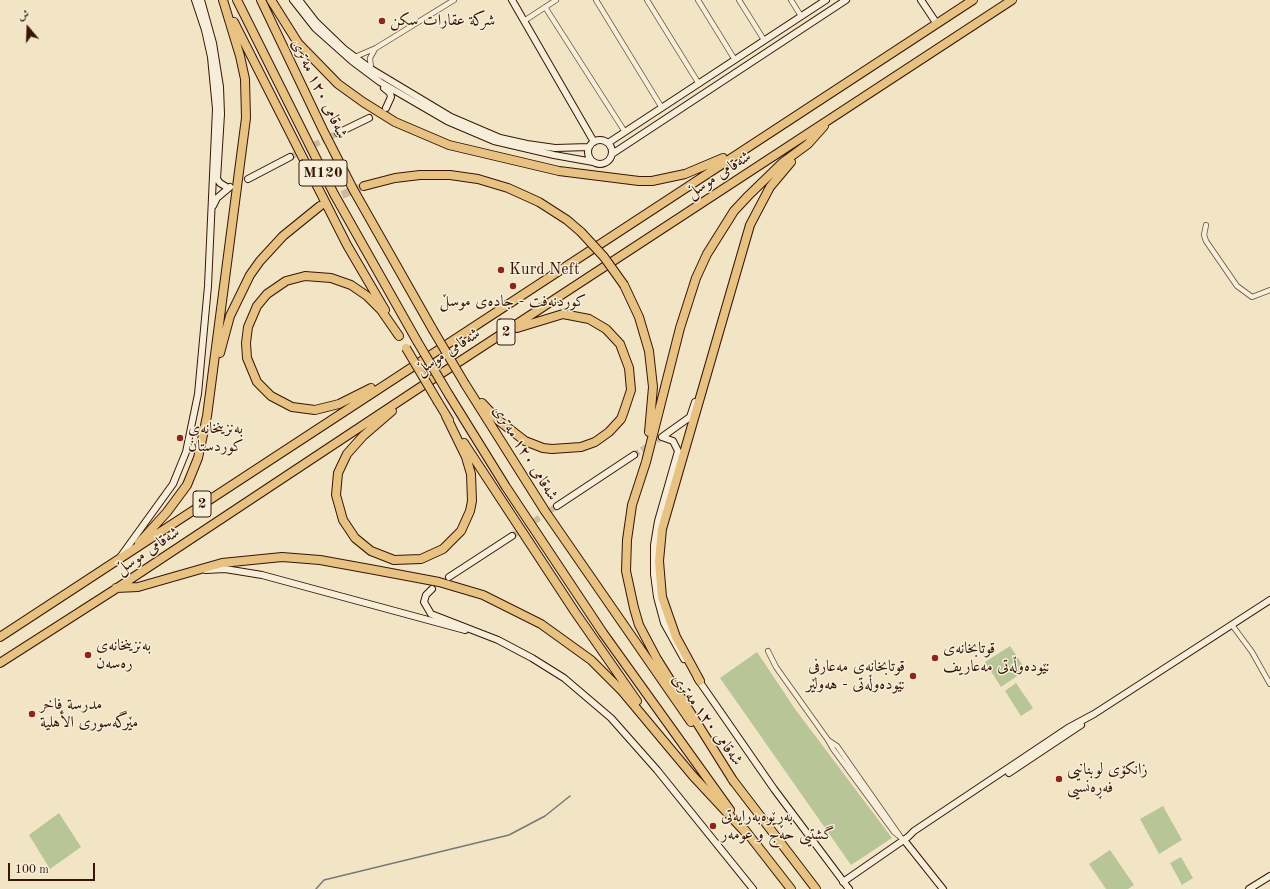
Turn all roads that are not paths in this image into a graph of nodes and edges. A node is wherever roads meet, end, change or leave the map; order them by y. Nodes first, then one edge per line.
1 (196, 0) edge
2 (201, 0) edge
3 (223, 0) edge
4 (237, 0) edge
5 (261, 0) edge
6 (270, 0) edge
7 (293, 0) edge
8 (299, 0) edge
9 (454, 0) edge
10 (512, 0) edge
11 (556, 0) edge
12 (596, 0) edge
13 (647, 0) edge
14 (698, 0) edge
15 (739, 0) edge
16 (791, 0) edge
17 (826, 0) edge
18 (846, 0) edge
19 (921, 0) edge
20 (973, 0) edge
21 (1012, 0) edge
22 (545, 7) junction
23 (801, 16) junction
24 (524, 21) junction
25 (937, 24) junction
26 (764, 40) junction
27 (376, 48) junction
28 (753, 48) junction
29 (355, 57) junction
30 (759, 57) junction
31 (735, 60) junction
32 (371, 69) junction
33 (380, 82) junction
34 (699, 84) junction
35 (386, 108) dead end
36 (662, 108) junction
37 (369, 118) dead end
38 (829, 120) junction
39 (781, 125) junction
40 (625, 132) junction
41 (338, 133) tunnel mouth
42 (594, 142) junction
43 (608, 143) junction
44 (808, 144) junction
45 (589, 147) junction
46 (612, 154) junction
47 (290, 157) tunnel mouth
48 (593, 162) junction
49 (248, 179) dead end
50 (364, 186) tunnel mouth
51 (320, 206) tunnel mouth
52 (212, 208) junction
53 (1206, 225) dead end
54 (1270, 290) edge
55 (506, 332) junction
56 (399, 336) junction
57 (404, 372) junction
58 (704, 378) junction
59 (466, 384) junction
60 (416, 390) junction
61 (210, 397) junction
62 (446, 416) junction
63 (634, 455) tunnel mouth
64 (639, 484) junction
65 (557, 506) tunnel mouth
66 (512, 536) tunnel mouth
67 (130, 552) junction
68 (118, 560) junction
69 (180, 574) junction
70 (449, 577) dead end
71 (116, 588) junction
72 (432, 589) dead end
73 (1270, 600) edge
74 (1232, 625) junction
75 (485, 635) junction
76 (0, 637) edge
77 (768, 651) dead end
78 (0, 663) edge
79 (700, 681) junction
80 (1270, 684) edge
81 (669, 746) junction
82 (734, 782) junction
83 (747, 834) junction
84 (904, 838) junction
85 (1270, 876) edge
86 (1270, 881) edge
87 (843, 882) junction
88 (753, 889) edge
89 (791, 889) edge
90 (816, 889) edge
91 (849, 889) edge
92 (943, 889) edge
93 (1248, 889) edge
94 (1257, 889) edge

1 - 52 street
2 - 52 street
3 - 56 highway
3 - 61 highway
4 - 83 highway, M120, bridge
5 - 59 highway, شەقامی ١٢٠ مەتری / M120, bridge
6 - 39 highway
7 - 33 street
8 - 29 street
9 - 27 street
10 - 24 street
11 - 22 street
12 - 36 street
13 - 34 street
14 - 31 street
15 - 26 street
16 - 23 street
17 - 23 street
18 - 30 street
19 - 25 street
20 - 25 highway, شەقامی موسڵ / 2
21 - 38 highway, شەقامی موسڵ / 2
22 - 24 street
22 - 40 street
23 - 26 street
24 - 42 street
25 - 39 highway, شەقامی موسڵ / 2
26 - 28 street
27 - 29 street
27 - 32 street
28 - 30 street
28 - 31 street
29 - 32 street
30 - 46 street
31 - 34 street
32 - 45 street
33 - 35 street
33 - 48 street
34 - 36 street
36 - 40 street
37 - 41 street
38 - 44 highway
38 - 55 highway, شەقامی موسڵ / 2
39 - 57 highway, شەقامی موسڵ / 2
40 - 43 street
42 - 43 street
42 - 45 street
43 - 46 street
44 - 58 highway
44 - 64 highway
45 - 48 street
46 - 48 street
47 - 49 street
50 - 64 highway, bridge
51 - 61 highway
52 - 68 street
53 - 54 street
55 - 59 highway
55 - 60 highway, شەقامی موسڵ / 2
56 - 57 highway
56 - 62 highway, bridge
57 - 67 highway, شەقامی موسڵ / 2
58 - 79 highway
58 - 79 street
59 - 82 highway, شەقامی ١٢٠ مەتری
60 - 62 highway
60 - 71 highway, شەقامی موسڵ / 2
61 - 67 highway
62 - 81 highway
63 - 65 street
64 - 82 highway
66 - 70 street
67 - 68 highway, شەقامی موسڵ / 2
68 - 76 highway, شەقامی موسڵ / 2
69 - 71 highway
69 - 75 street
69 - 81 highway
71 - 78 highway, شەقامی موسڵ / 2
72 - 75 street
73 - 74 street
74 - 80 street
74 - 84 street
75 - 88 street
77 - 84 street
79 - 87 street
81 - 83 highway
82 - 90 highway, شەقامی ١٢٠ مەتری
83 - 89 highway
84 - 87 street
84 - 92 street
85 - 93 street
86 - 94 street
87 - 91 street

